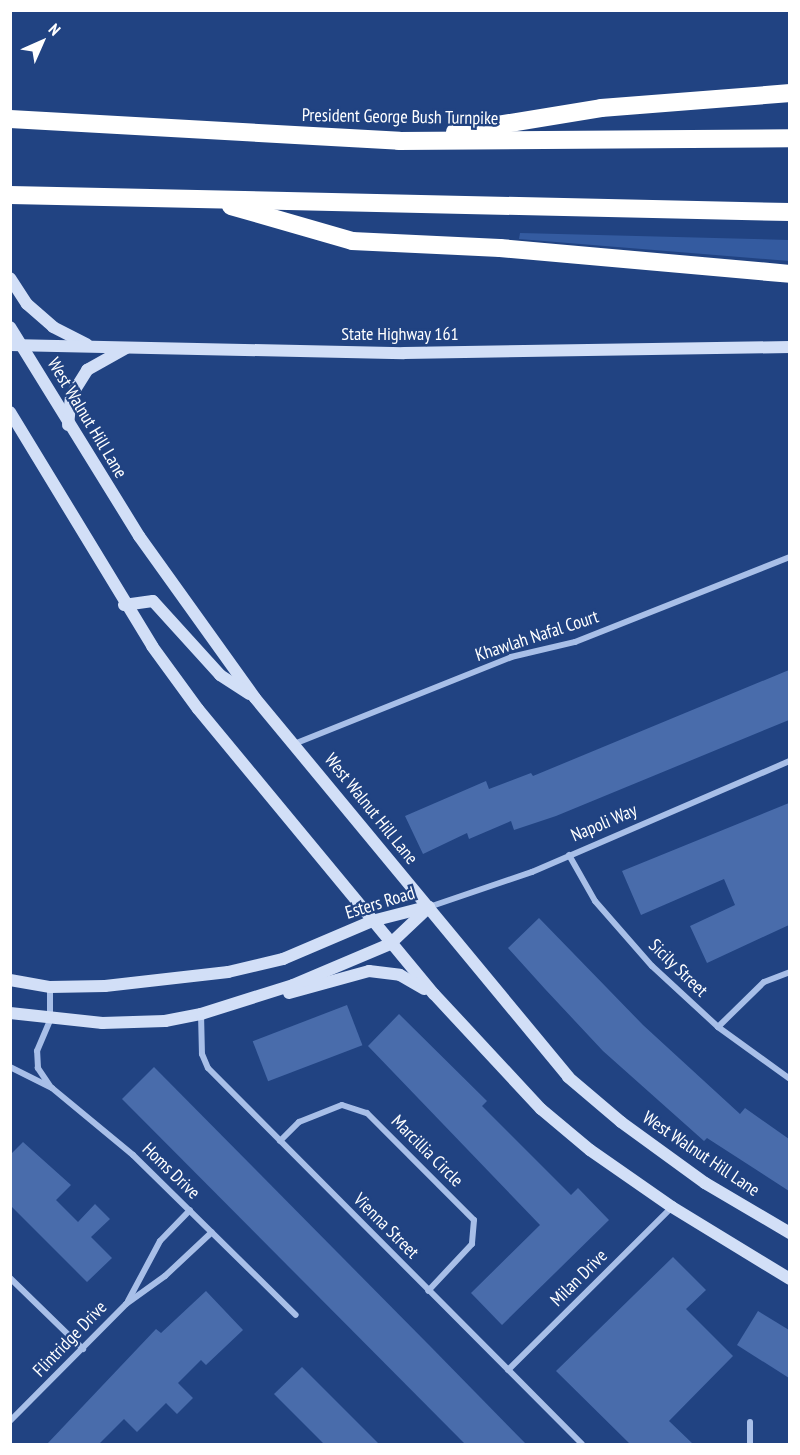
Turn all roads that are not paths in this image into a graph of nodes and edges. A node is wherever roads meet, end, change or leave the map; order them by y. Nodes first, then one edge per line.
1 (789, 93) edge
2 (10, 119) edge
3 (789, 138) edge
4 (399, 141) junction
5 (10, 195) edge
6 (206, 199) junction
7 (789, 212) edge
8 (789, 274) edge
9 (10, 278) edge
10 (10, 327) edge
11 (16, 345) edge
12 (92, 346) junction
13 (128, 347) junction
14 (789, 347) edge
15 (10, 412) edge
16 (68, 425) junction
17 (789, 557) edge
18 (124, 605) junction
19 (255, 698) junction
20 (294, 744) junction
21 (789, 761) edge
22 (569, 855) junction
23 (429, 907) junction
24 (372, 921) junction
25 (390, 944) junction
26 (789, 972) edge
27 (10, 980) edge
28 (50, 987) junction
29 (434, 994) junction
30 (256, 998) junction
31 (10, 1013) edge
32 (201, 1014) junction
33 (50, 1020) junction
34 (718, 1027) junction
35 (10, 1067) edge
36 (789, 1079) edge
37 (52, 1089) junction
38 (280, 1141) junction
39 (672, 1207) junction
40 (190, 1210) junction
41 (212, 1232) junction
42 (789, 1233) edge
43 (10, 1278) edge
44 (789, 1279) edge
45 (428, 1290) junction
46 (126, 1304) junction
47 (296, 1315) dead end
48 (83, 1349) junction
49 (508, 1370) junction
50 (10, 1420) edge
51 (750, 1422) dead end
52 (582, 1444) edge
53 (750, 1444) edge

1 - 4 highway
2 - 4 highway, President George Bush Turnpike
3 - 4 highway, President George Bush Turnpike
5 - 6 highway
6 - 7 highway
6 - 8 highway
9 - 12 main road
10 - 11 main road, West Walnut Hill Lane
11 - 12 main road, State Highway 161
11 - 16 main road, West Walnut Hill Lane
12 - 13 main road, State Highway 161
13 - 14 main road, State Highway 161
13 - 16 main road
15 - 18 main road
16 - 19 main road, West Walnut Hill Lane
17 - 20 street, Khawlah Nafal Court
18 - 19 main road
18 - 24 main road
19 - 20 main road, West Walnut Hill Lane
20 - 23 main road, West Walnut Hill Lane
21 - 22 street, Napoli Way
22 - 23 street, Napoli Way
22 - 34 street, Sicily Street
23 - 24 main road, Esters Road
23 - 25 main road, Esters Road
23 - 42 main road, West Walnut Hill Lane
24 - 25 main road
24 - 28 main road, Esters Road
25 - 29 main road
25 - 30 main road, Esters Road
26 - 34 street
27 - 28 main road, Esters Road
28 - 33 street
29 - 30 main road
29 - 39 main road
30 - 32 main road, Esters Road
31 - 33 main road, Esters Road
32 - 33 main road, Esters Road
32 - 38 street, Vienna Street
33 - 37 street
34 - 36 street, Sicily Street
35 - 37 street, Homs Drive
37 - 40 street, Homs Drive
38 - 45 street, Vienna Street
38 - 45 street, Marcillia Circle
39 - 44 main road
39 - 49 street, Milan Drive
40 - 41 street, Homs Drive
40 - 46 street, Flintridge Drive
41 - 46 street, Flintridge Drive
41 - 47 street, Homs Drive
43 - 48 street
45 - 49 street, Vienna Street
46 - 48 street, Flintridge Drive
48 - 50 street, Flintridge Drive
49 - 52 street, Vienna Street
51 - 53 street

